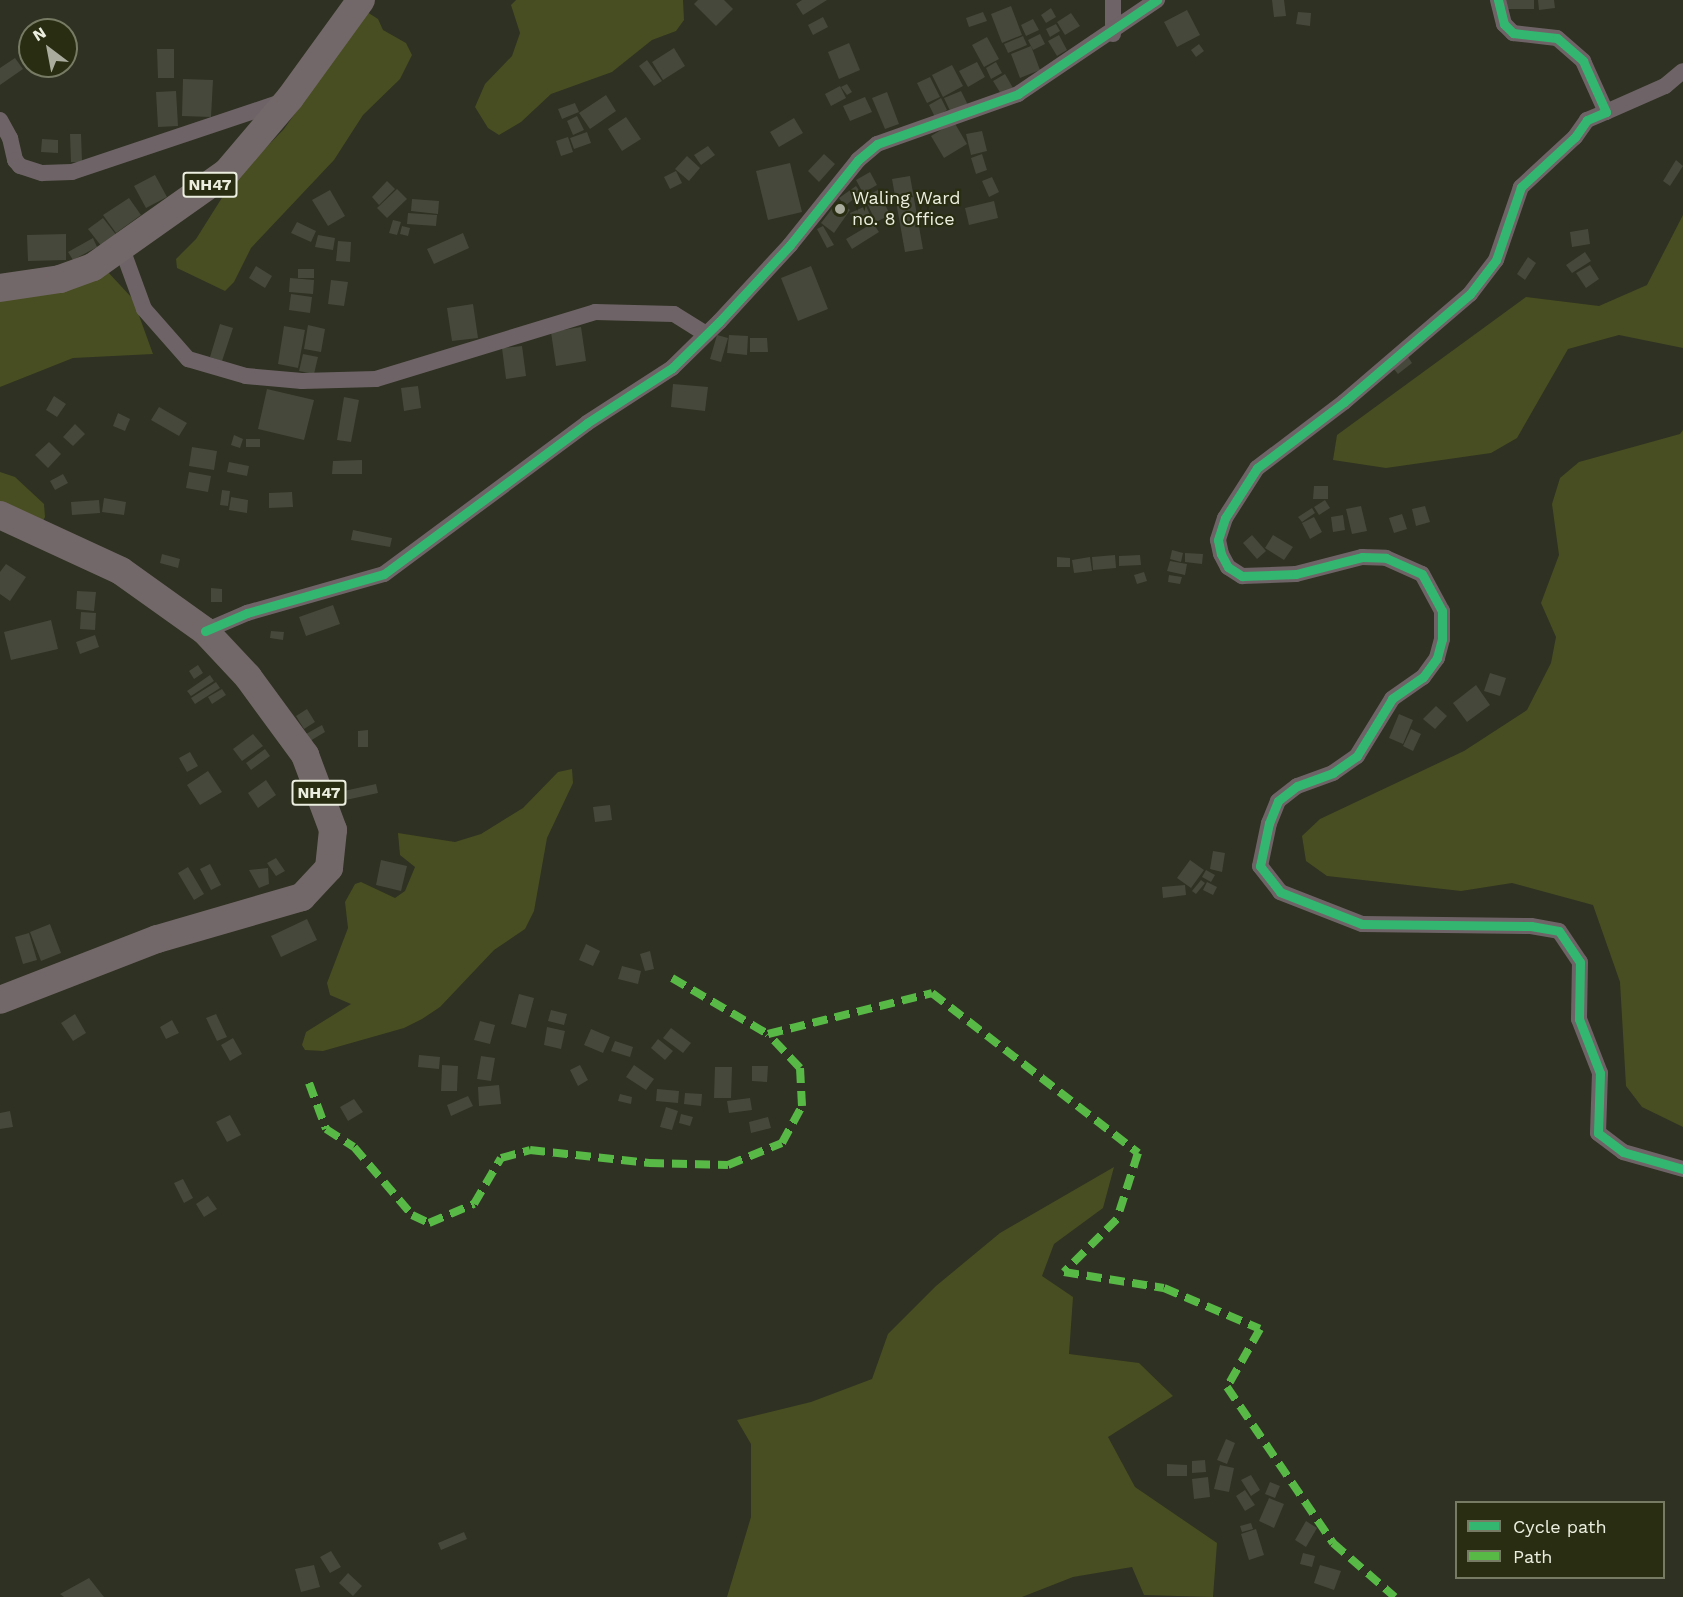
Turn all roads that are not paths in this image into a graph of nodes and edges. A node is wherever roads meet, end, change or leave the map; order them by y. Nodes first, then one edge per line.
1 (361, 0) edge
2 (1113, 0) edge
3 (1157, 0) edge
4 (1498, 0) edge
5 (1113, 34) junction
6 (1683, 71) edge
7 (290, 99) junction
8 (1606, 112) junction
9 (0, 120) edge
10 (121, 246) junction
11 (0, 288) edge
12 (706, 334) junction
13 (0, 515) edge
14 (205, 631) junction
15 (0, 1000) edge
16 (1683, 1169) edge

1 - 7 highway, NH47
2 - 5 street
3 - 5 street
4 - 8 street
5 - 12 street
6 - 8 street
7 - 9 street
7 - 10 highway, NH47
8 - 16 street
10 - 11 highway, NH47
10 - 12 street
12 - 14 street
13 - 14 highway, NH47
14 - 15 highway, NH47

